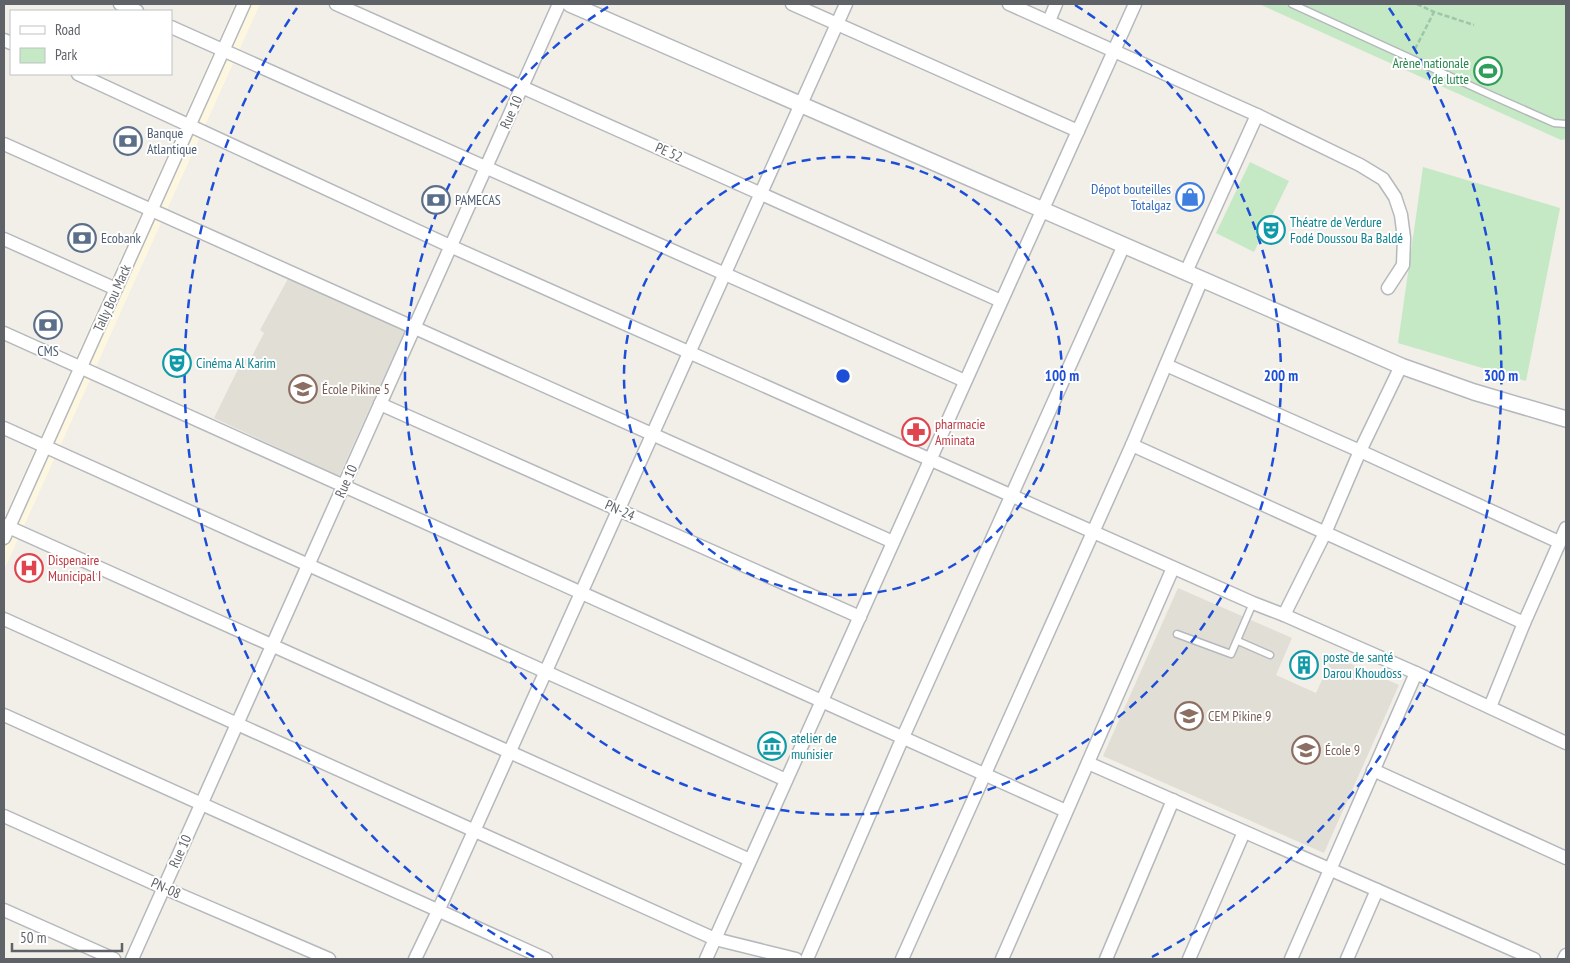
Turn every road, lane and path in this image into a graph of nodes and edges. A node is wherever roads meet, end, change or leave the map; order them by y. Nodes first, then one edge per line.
1 (120, 4) edge
2 (244, 4) edge
3 (336, 4) edge
4 (559, 4) edge
5 (570, 4) edge
6 (792, 4) edge
7 (846, 4) edge
8 (1009, 4) edge
9 (1056, 4) edge
10 (1135, 4) edge
11 (1292, 4) edge
12 (1418, 4) edge
13 (135, 10) edge
14 (1434, 12) junction
15 (1049, 22) junction
16 (837, 24) junction
17 (1474, 25) dead end
18 (172, 27) edge
19 (223, 50) junction
20 (1114, 50) junction
21 (1410, 58) junction
22 (80, 75) edge
23 (522, 87) junction
24 (801, 104) junction
25 (1257, 115) junction
26 (1566, 124) edge
27 (190, 125) junction
28 (1078, 131) junction
29 (4, 144) edge
30 (486, 167) junction
31 (760, 194) junction
32 (151, 210) junction
33 (1042, 210) junction
34 (4, 239) edge
35 (1124, 245) junction
36 (450, 246) junction
37 (1186, 272) junction
38 (725, 274) junction
39 (1202, 279) junction
40 (1388, 288) dead end
41 (116, 289) junction
42 (1001, 301) junction
43 (414, 327) junction
44 (4, 333) edge
45 (689, 352) junction
46 (1166, 365) junction
47 (1401, 366) junction
48 (80, 367) junction
49 (966, 381) junction
50 (380, 404) junction
51 (1566, 419) edge
52 (4, 428) edge
53 (653, 434) junction
54 (45, 446) junction
55 (1132, 446) junction
56 (1360, 451) junction
57 (930, 459) junction
58 (344, 486) junction
59 (1011, 496) junction
60 (619, 510) junction
61 (1566, 528) edge
62 (5, 530) edge
63 (1093, 532) junction
64 (1325, 533) junction
65 (893, 542) junction
66 (1559, 542) junction
67 (308, 565) junction
68 (1173, 568) junction
69 (581, 593) junction
70 (1253, 603) junction
71 (1284, 615) junction
72 (860, 617) junction
73 (4, 619) edge
74 (1524, 624) junction
75 (1177, 634) dead end
76 (1238, 641) junction
77 (272, 646) junction
78 (1270, 655) dead end
79 (546, 672) junction
80 (1416, 673) junction
81 (822, 701) junction
82 (1490, 707) junction
83 (4, 715) edge
84 (237, 724) junction
85 (903, 737) junction
86 (1565, 738) edge
87 (510, 752) junction
88 (1088, 763) junction
89 (1374, 770) junction
90 (985, 774) junction
91 (786, 780) junction
92 (1173, 800) junction
93 (201, 804) junction
94 (1066, 811) junction
95 (4, 816) edge
96 (474, 831) junction
97 (1244, 832) junction
98 (1566, 858) edge
99 (750, 860) junction
100 (1330, 870) junction
101 (164, 888) junction
102 (1377, 890) junction
103 (4, 910) edge
104 (438, 911) junction
105 (715, 939) junction
106 (1566, 955) edge
107 (114, 959) edge
108 (132, 959) edge
109 (329, 959) edge
110 (415, 959) edge
111 (546, 959) edge
112 (706, 959) edge
113 (796, 959) edge
114 (807, 959) edge
115 (902, 959) edge
116 (1002, 959) edge
117 (1106, 959) edge
118 (1189, 959) edge
119 (1291, 959) edge
120 (1347, 959) edge
121 (1534, 959) edge
122 (1564, 959) edge

1 - 13 street
2 - 19 street, Tally Bou Mack
3 - 23 street, PE 52
4 - 23 street, Rue 10
5 - 24 street
6 - 16 street
7 - 16 street
8 - 15 street
9 - 15 street
10 - 20 street
11 - 21 lane
12 - 14 path
14 - 17 path
14 - 21 path
15 - 20 street
16 - 24 street
16 - 28 street
18 - 19 street
19 - 27 street, Tally Bou Mack
19 - 30 street
20 - 25 street
20 - 28 street
21 - 26 lane
22 - 27 street
23 - 30 street, Rue 10
23 - 31 street, PE 52
24 - 31 street
24 - 33 street
25 - 37 street
25 - 40 street
27 - 32 street, Tally Bou Mack
27 - 36 street
28 - 33 street
29 - 32 street
30 - 36 street, Rue 10
30 - 38 street
31 - 38 street
31 - 42 street, PE 52
32 - 41 street, Tally Bou Mack
32 - 43 street
33 - 35 street
33 - 42 street
34 - 41 street
35 - 37 street
35 - 59 street
36 - 43 street, Rue 10
36 - 45 street
37 - 39 street
38 - 45 street
38 - 49 street
39 - 46 street
39 - 47 street
41 - 48 street, Tally Bou Mack
42 - 49 street
43 - 50 street, Rue 10
43 - 53 street
44 - 48 street
45 - 53 street
45 - 57 street
46 - 55 street
46 - 56 street
47 - 51 street
47 - 56 street
48 - 54 street, Tally Bou Mack
48 - 58 street
49 - 57 street
50 - 58 street, Rue 10
50 - 60 street, PN-24
52 - 54 street
53 - 60 street
53 - 65 street
54 - 62 street, Tally Bou Mack
54 - 67 street
55 - 63 street
55 - 64 street
56 - 64 street
56 - 66 street
57 - 59 street
57 - 65 street
58 - 67 street, Rue 10
58 - 69 street
59 - 63 street
59 - 85 street
60 - 69 street
60 - 72 street, PN-24
61 - 66 street
62 - 77 street
63 - 68 street
63 - 90 street
64 - 71 street
64 - 74 street
65 - 72 street
66 - 74 street
67 - 77 street, Rue 10
67 - 79 street
68 - 70 street
68 - 88 street
69 - 79 street
69 - 81 street
70 - 71 street
70 - 76 lane
71 - 80 street
72 - 81 street
73 - 84 street
74 - 82 street
75 - 76 lane
76 - 78 lane
77 - 84 street, Rue 10
77 - 87 street
79 - 87 street
79 - 91 street
80 - 82 street
80 - 89 street
81 - 85 street
81 - 91 street
82 - 86 street
83 - 93 street
84 - 93 street, Rue 10
84 - 96 street
85 - 90 street
85 - 114 street
87 - 96 street
87 - 99 street
88 - 92 street
88 - 94 street
89 - 98 street
89 - 100 street
90 - 94 street
90 - 115 street
91 - 99 street
92 - 97 street
92 - 117 street
93 - 101 street, Rue 10
93 - 104 street
94 - 116 street
95 - 101 street, PN-08
96 - 104 street
96 - 105 street
97 - 100 street
97 - 118 street
99 - 105 street
100 - 102 street
100 - 119 street
101 - 108 street, Rue 10
101 - 109 street, PN-08
102 - 120 street
102 - 121 street
103 - 107 street
104 - 110 street
104 - 111 street
105 - 112 street
105 - 113 street
106 - 122 street

